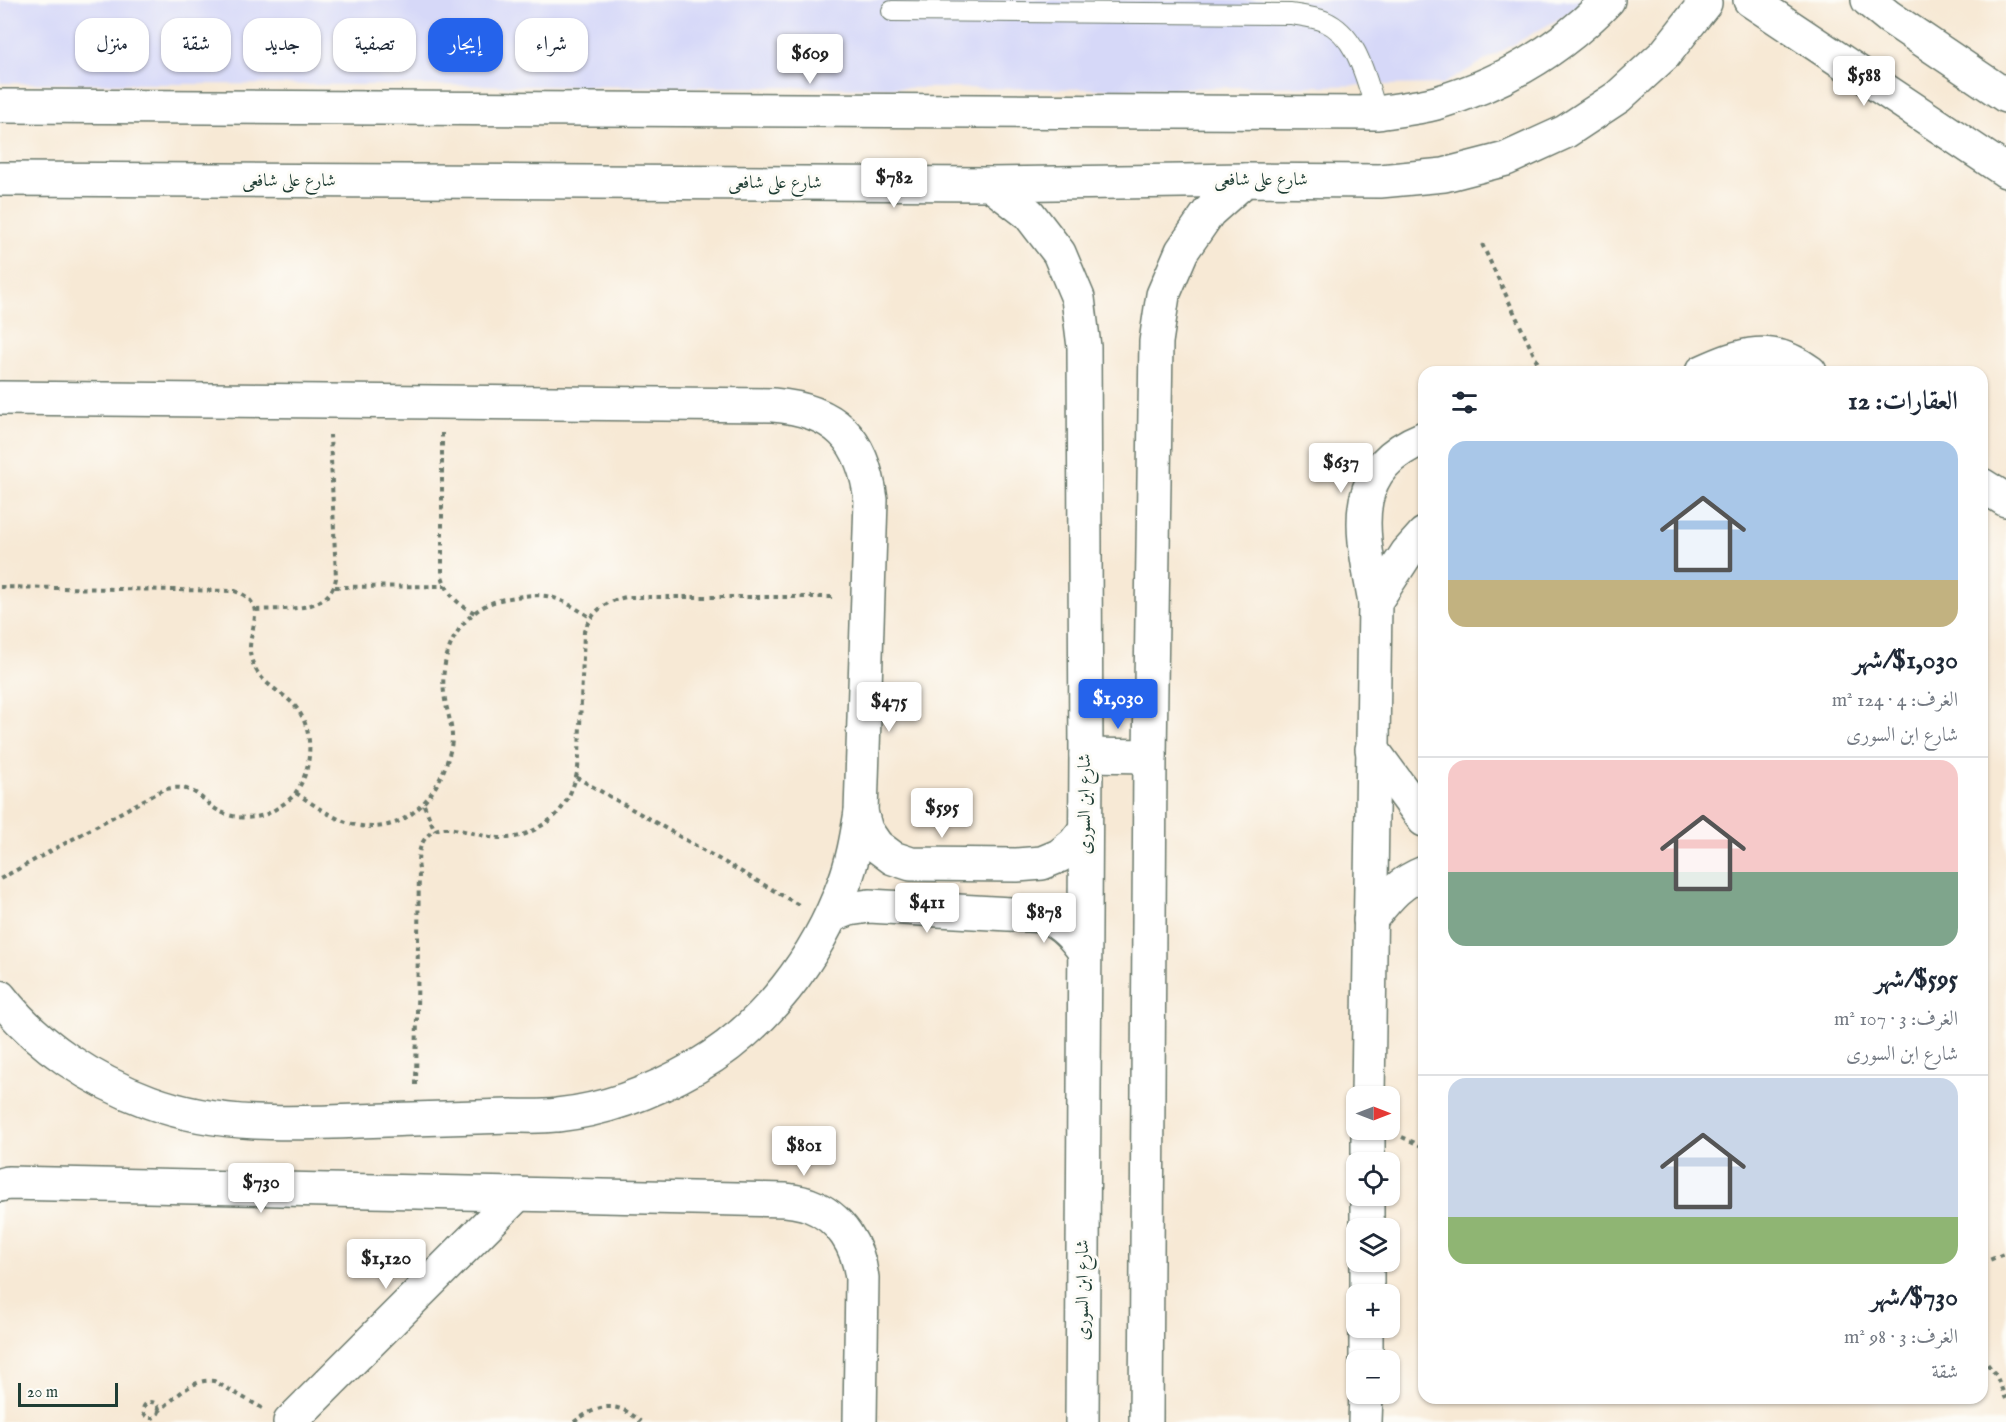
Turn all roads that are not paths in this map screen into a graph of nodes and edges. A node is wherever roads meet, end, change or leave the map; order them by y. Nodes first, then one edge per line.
1 (1608, 0) edge
2 (1740, 0) edge
3 (1749, 0) edge
4 (1868, 0) edge
5 (1702, 1) edge
6 (892, 10) dead end
7 (2006, 96) edge
8 (0, 106) edge
9 (1377, 113) junction
10 (2006, 171) edge
11 (0, 179) edge
12 (1245, 180) junction
13 (990, 184) junction
14 (1715, 366) edge
15 (1802, 366) edge
16 (0, 398) edge
17 (1418, 440) edge
18 (1988, 488) edge
19 (2006, 500) edge
20 (1418, 541) edge
21 (1375, 602) junction
22 (1372, 750) junction
23 (1086, 755) junction
24 (1150, 756) junction
25 (861, 812) junction
26 (1418, 812) edge
27 (1085, 830) junction
28 (1418, 875) edge
29 (829, 919) junction
30 (1370, 920) junction
31 (1084, 951) junction
32 (0, 997) edge
33 (1368, 1086) edge
34 (0, 1185) edge
35 (518, 1194) junction
36 (1366, 1404) edge
37 (279, 1417) edge
38 (860, 1422) edge
39 (1082, 1422) edge
40 (1146, 1422) edge
41 (1365, 1422) edge

1 - 9 street
2 - 5 street
3 - 10 street
4 - 7 street
5 - 12 street, شارع على شافعى
6 - 9 lane
8 - 9 street
11 - 13 street, شارع على شافعى
12 - 13 street, شارع على شافعى
12 - 24 street
13 - 23 street, شارع ابن السورى
14 - 15 street
16 - 25 street
17 - 21 street
18 - 19 street
20 - 21 street
21 - 22 street
22 - 26 street
22 - 30 street
23 - 24 street
23 - 27 street, شارع ابن السورى
24 - 40 street
25 - 27 street
25 - 29 street
27 - 31 street, شارع ابن السورى
28 - 30 street
29 - 31 street
29 - 32 street
30 - 33 street
31 - 39 street, شارع ابن السورى
34 - 35 street
35 - 37 street
35 - 38 street
36 - 41 street

